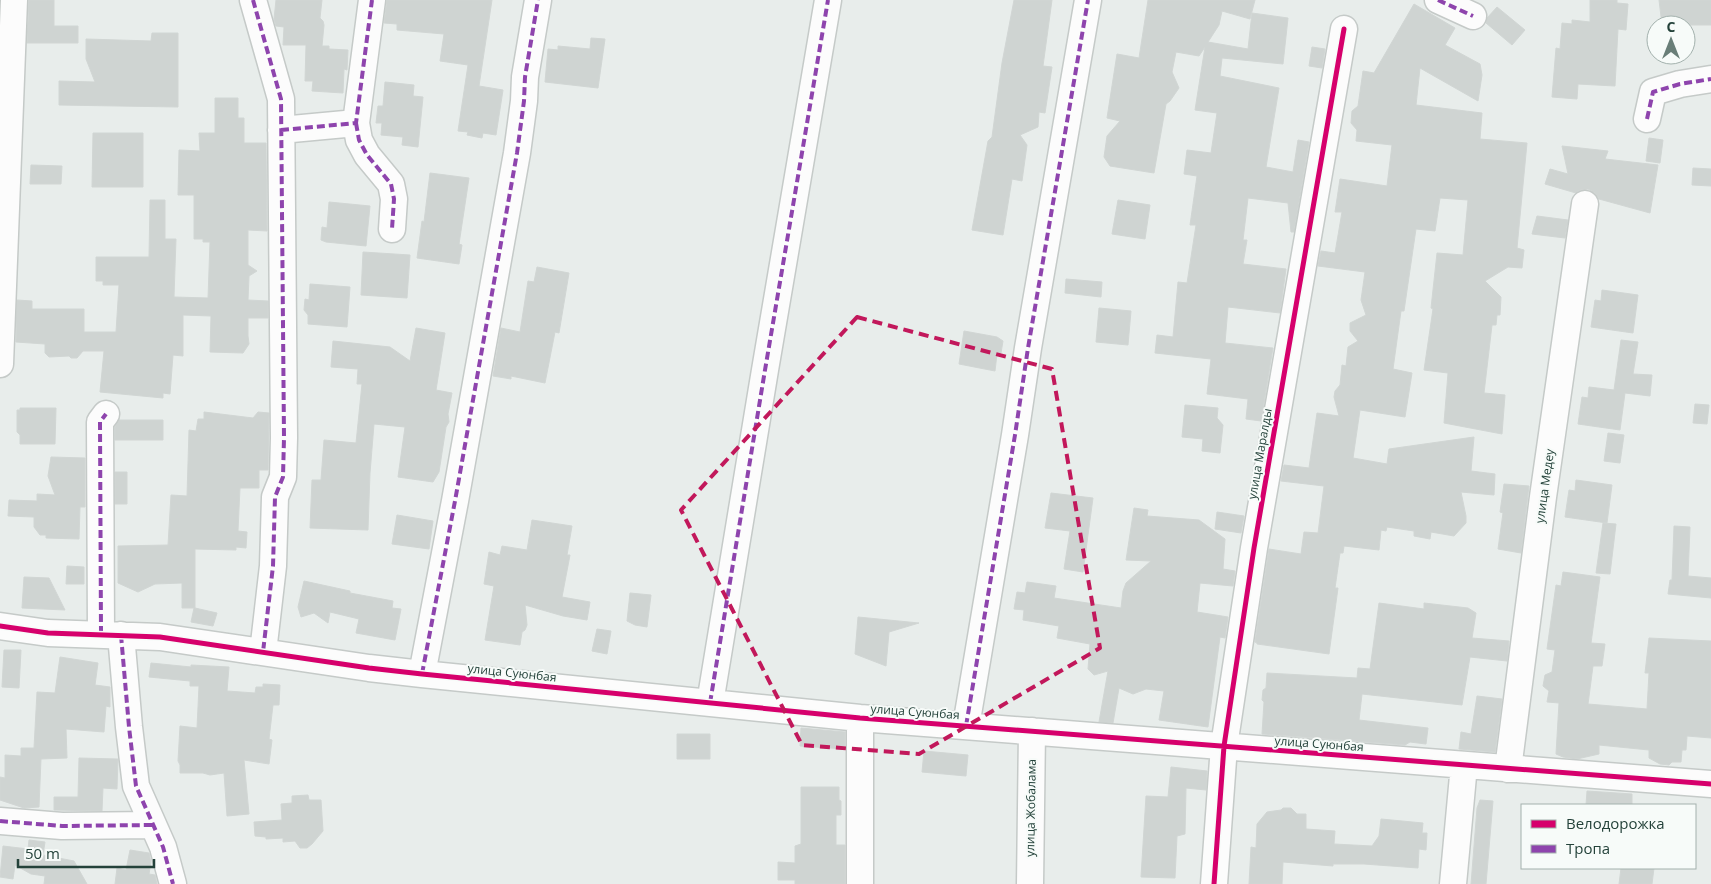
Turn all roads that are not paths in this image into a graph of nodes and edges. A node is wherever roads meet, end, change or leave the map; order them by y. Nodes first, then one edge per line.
1 (14, 0) edge
2 (253, 0) edge
3 (372, 0) edge
4 (538, 0) edge
5 (828, 0) edge
6 (1088, 0) edge
7 (1438, 0) edge
8 (1473, 16) dead end
9 (1344, 29) dead end
10 (1711, 79) edge
11 (1646, 119) dead end
12 (356, 123) junction
13 (281, 130) junction
14 (1585, 204) dead end
15 (392, 230) dead end
16 (0, 364) edge
17 (106, 414) dead end
18 (0, 626) edge
19 (111, 635) junction
20 (263, 652) junction
21 (422, 674) junction
22 (710, 703) junction
23 (860, 718) junction
24 (966, 726) junction
25 (1032, 731) junction
26 (1224, 746) junction
27 (1464, 765) junction
28 (1508, 769) junction
29 (1711, 784) edge
30 (0, 821) edge
31 (152, 825) junction
32 (173, 884) edge
33 (860, 884) edge
34 (1030, 884) edge
35 (1214, 884) edge
36 (1453, 884) edge

1 - 16 street
2 - 13 street
3 - 12 street
4 - 21 street
5 - 22 street
6 - 24 street
7 - 8 street
9 - 26 street, улица Маралды
10 - 11 street
12 - 13 street
12 - 15 street
13 - 20 street
14 - 28 street, улица Медеу
17 - 19 street
18 - 19 street, улица Суюнбая
19 - 20 street, улица Суюнбая
19 - 31 street
20 - 21 street, улица Суюнбая
21 - 22 street, улица Суюнбая
22 - 23 street, улица Суюнбая
23 - 24 street, улица Суюнбая
23 - 33 street
24 - 25 street, улица Суюнбая
25 - 26 street, улица Суюнбая
25 - 34 street, улица Жобалама
26 - 27 street, улица Суюнбая
26 - 35 street, улица Маралды
27 - 28 street, улица Суюнбая
27 - 36 street
28 - 29 street, улица Суюнбая
30 - 31 street
31 - 32 street

